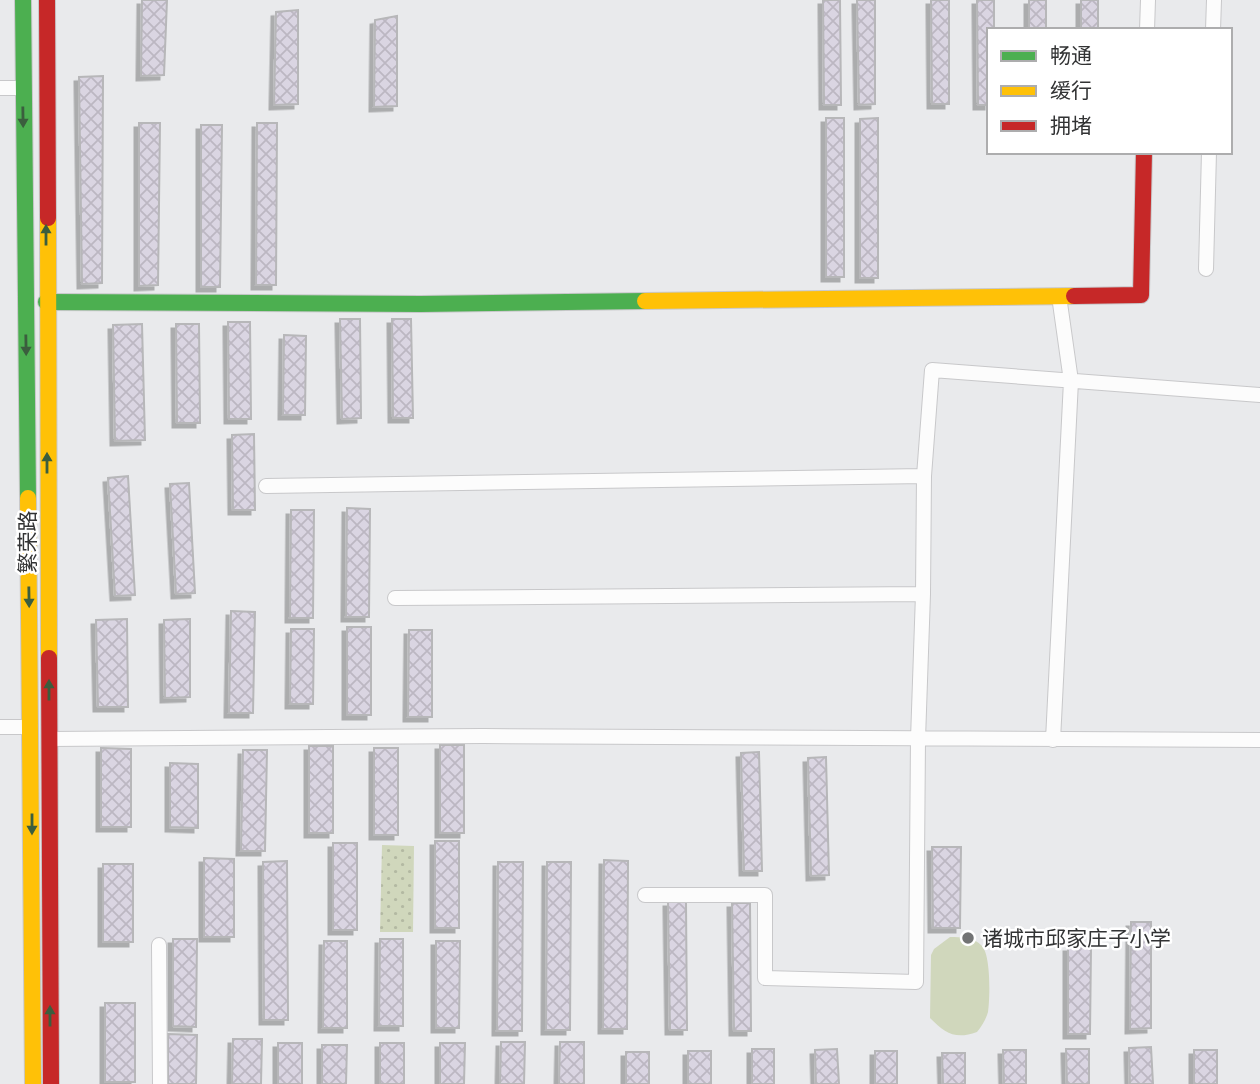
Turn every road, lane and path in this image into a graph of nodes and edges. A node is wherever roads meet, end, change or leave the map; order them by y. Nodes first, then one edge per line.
1 (23, 0) edge
2 (47, 0) edge
3 (1148, 0) edge
4 (1214, 0) edge
5 (1147, 28) edge
6 (1213, 28) edge
7 (0, 88) edge
8 (23, 88) junction
9 (1144, 154) edge
10 (1209, 154) edge
11 (1206, 269) dead end
12 (1059, 296) junction
13 (46, 302) junction
14 (1071, 381) junction
15 (1260, 395) edge
16 (924, 476) junction
17 (266, 486) dead end
18 (923, 594) junction
19 (395, 598) dead end
20 (0, 727) edge
21 (31, 727) junction
22 (49, 739) junction
23 (918, 739) junction
24 (1052, 740) junction
25 (1260, 740) edge
26 (645, 895) dead end
27 (159, 945) dead end
28 (33, 1084) edge
29 (51, 1084) edge
30 (160, 1084) edge

1 - 8 main road, 繁荣路
13 -> 2 main road, 繁荣路
3 - 5 street
4 - 6 street
7 - 8 street
8 -> 21 main road, 繁荣路
9 - 12 main road
10 - 11 street
12 - 13 main road
12 - 14 street
22 -> 13 main road, 繁荣路
14 - 15 street
14 - 16 street
14 - 24 street
16 - 17 street
16 - 18 street
18 - 19 street
18 - 23 street
20 - 21 street
21 -> 28 main road, 繁荣路
22 - 23 street
29 -> 22 main road, 繁荣路
23 - 24 street
23 - 26 street
24 - 25 street
27 - 30 street

